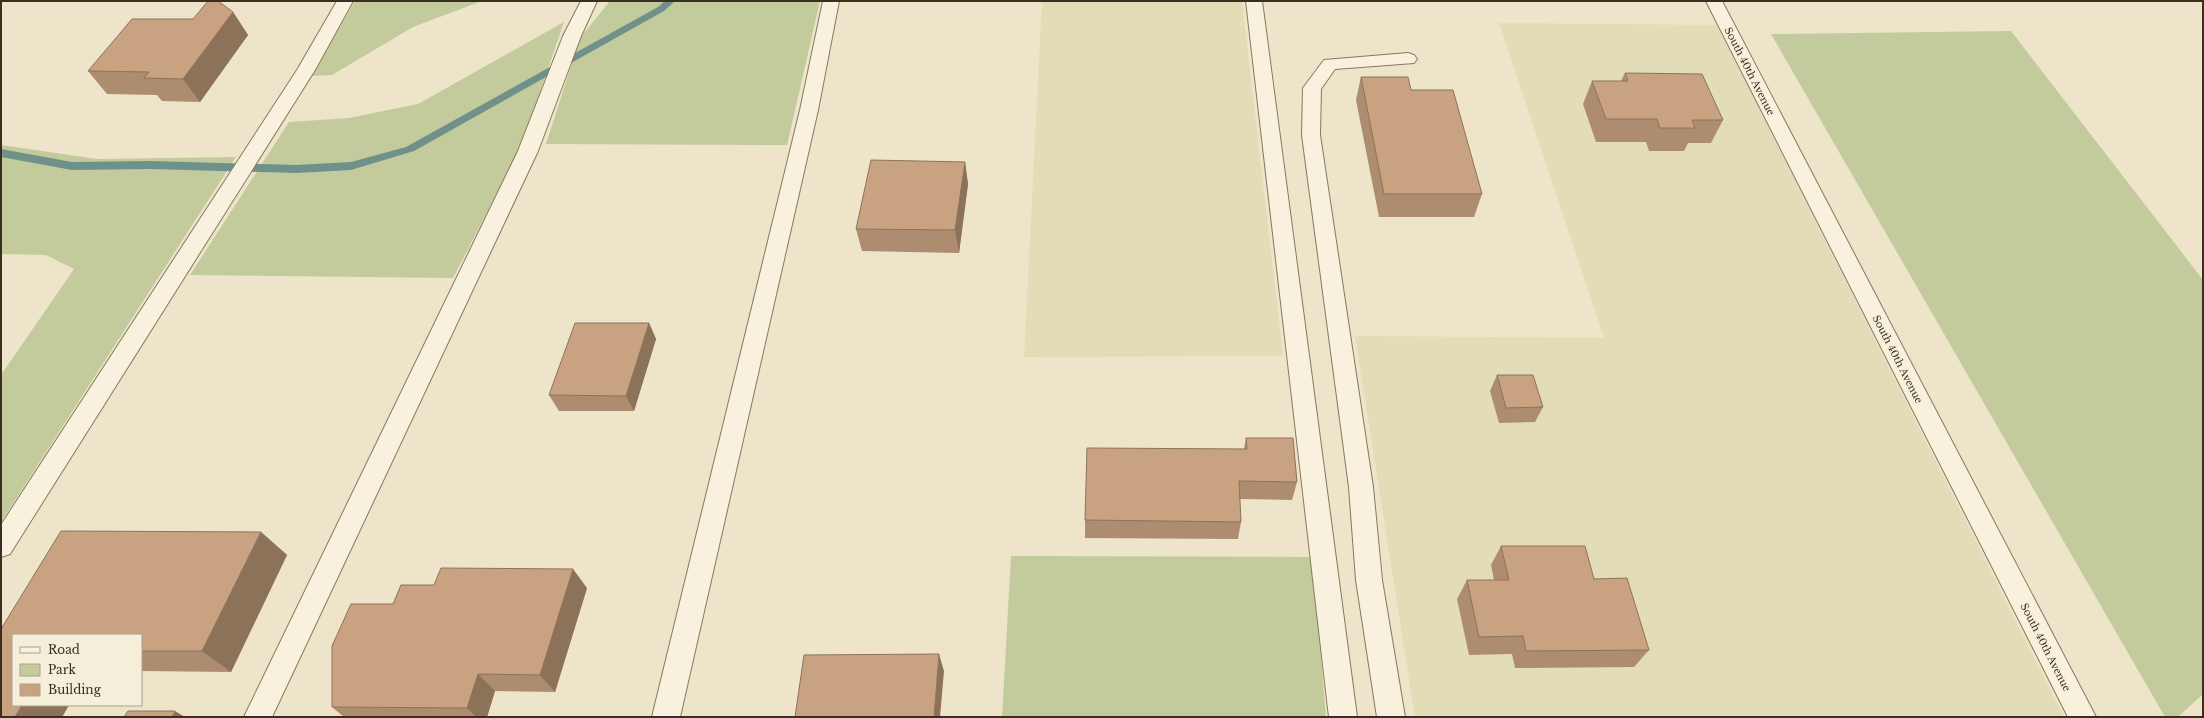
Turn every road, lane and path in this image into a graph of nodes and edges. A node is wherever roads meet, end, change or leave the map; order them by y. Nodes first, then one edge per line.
1 (345, 1) edge
2 (589, 1) edge
3 (832, 1) edge
4 (1254, 1) edge
5 (1714, 1) edge
6 (1408, 59) dead end
7 (1, 546) edge
8 (258, 717) edge
9 (666, 717) edge
10 (1343, 717) edge
11 (1391, 717) edge
12 (2082, 717) edge

1 - 7 street
2 - 8 street
3 - 9 street
4 - 10 street
5 - 12 street, South 40th Avenue
6 - 11 street

